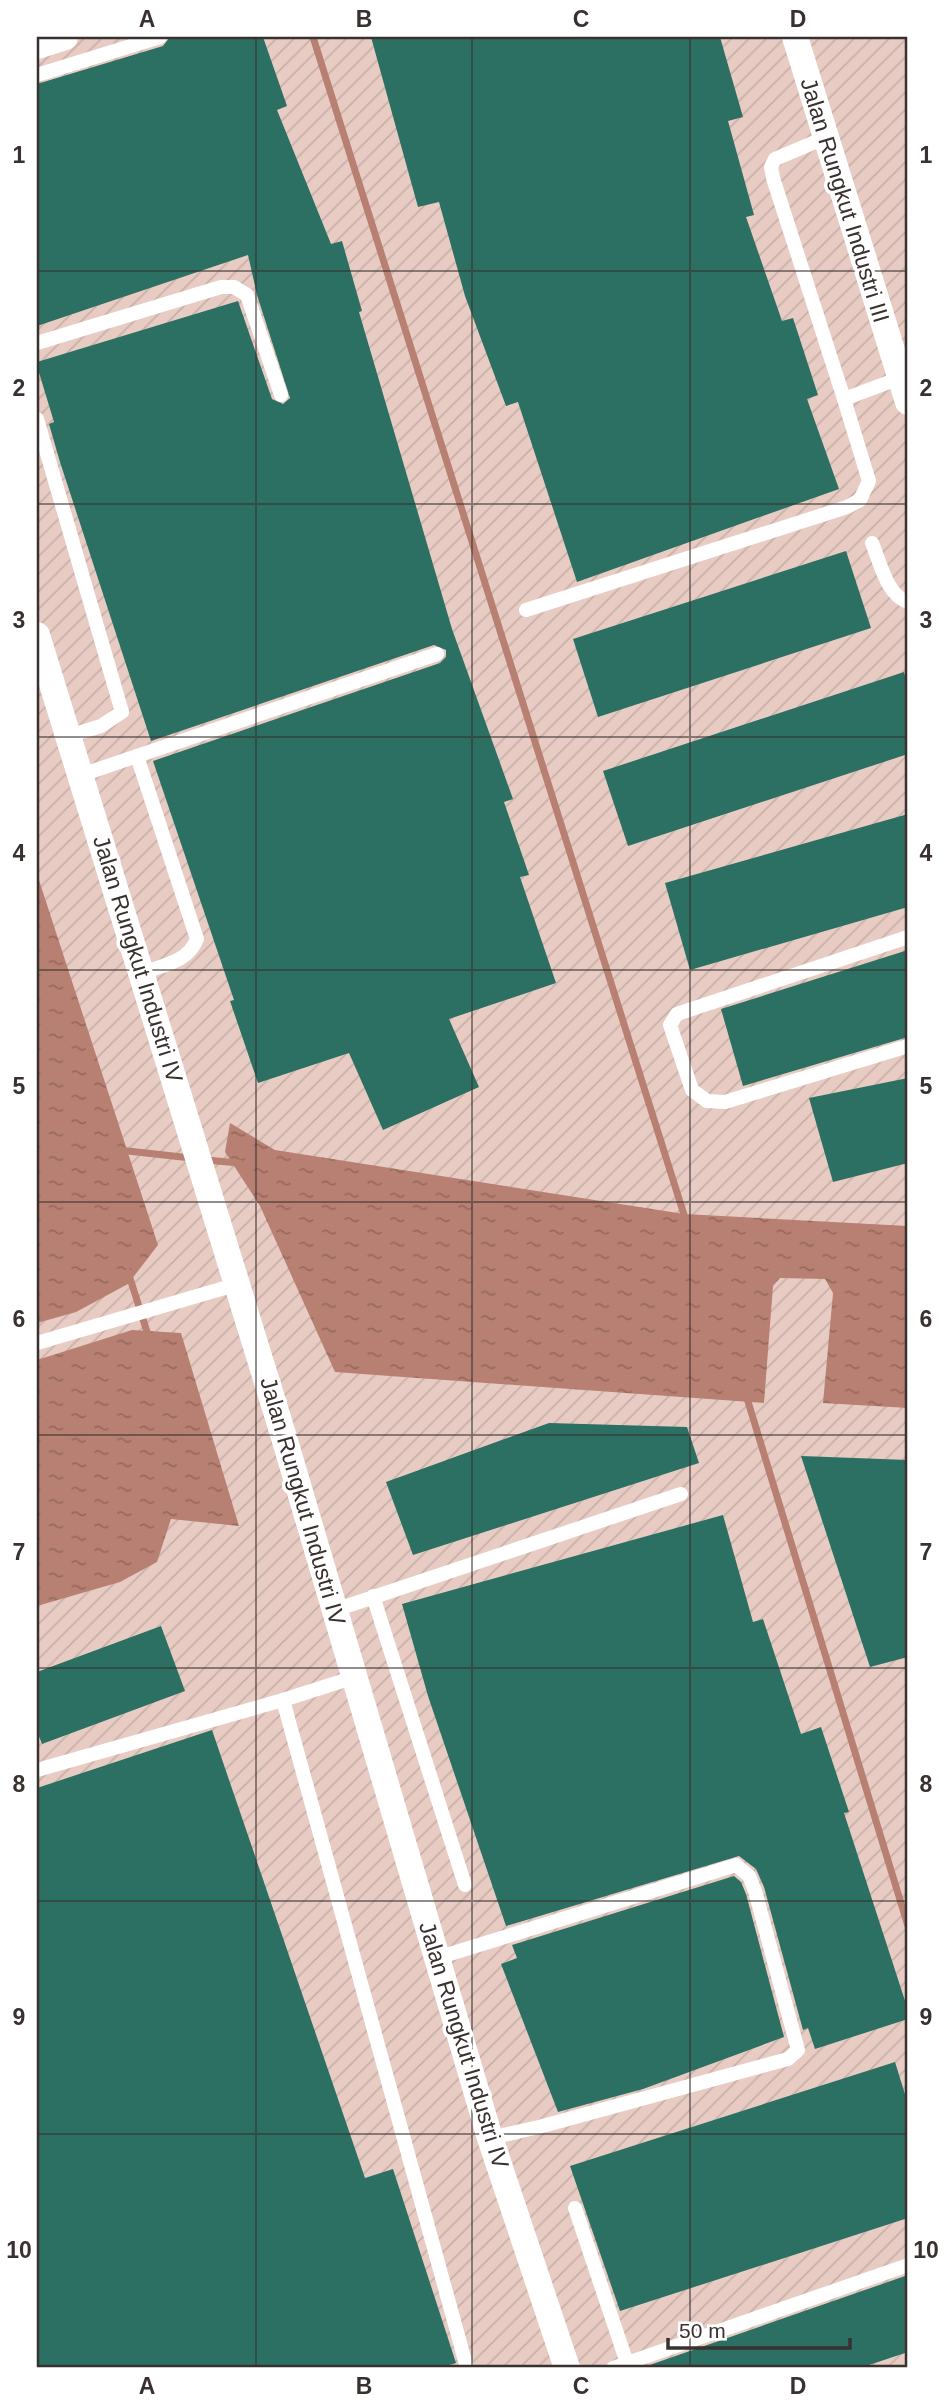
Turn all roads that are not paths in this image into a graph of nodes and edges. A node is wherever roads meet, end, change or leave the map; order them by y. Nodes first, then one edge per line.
1 (65, 37) edge
2 (160, 37) edge
3 (795, 37) edge
4 (37, 46) edge
5 (37, 75) edge
6 (827, 137) junction
7 (37, 343) edge
8 (904, 390) edge
9 (281, 394) dead end
10 (844, 399) junction
11 (37, 419) edge
12 (872, 543) dead end
13 (908, 602) edge
14 (526, 610) dead end
15 (37, 635) edge
16 (437, 653) dead end
17 (69, 736) junction
18 (137, 756) junction
19 (82, 775) junction
20 (908, 937) edge
21 (142, 973) junction
22 (908, 1046) edge
23 (238, 1284) junction
24 (37, 1343) edge
25 (681, 1494) dead end
26 (373, 1595) junction
27 (335, 1610) junction
28 (355, 1677) junction
29 (283, 1700) junction
30 (37, 1770) edge
31 (465, 1885) dead end
32 (437, 1958) junction
33 (490, 2138) junction
34 (575, 2208) dead end
35 (908, 2265) edge
36 (627, 2363) junction
37 (467, 2368) edge
38 (567, 2368) edge
39 (612, 2368) edge

1 - 4 street
2 - 5 lane
3 - 6 street, Jalan Rungkut Industri III
6 - 8 street, Jalan Rungkut Industri III
6 - 10 lane
7 - 9 lane
8 - 10 lane
10 - 14 lane
11 - 17 lane
12 - 13 lane
15 - 17 street, Jalan Rungkut Industri IV
16 - 18 lane
17 - 19 street, Jalan Rungkut Industri IV
18 - 19 lane
18 - 21 lane
19 - 21 street, Jalan Rungkut Industri IV
20 - 22 lane
21 - 23 street, Jalan Rungkut Industri IV
23 - 24 lane
23 - 27 street, Jalan Rungkut Industri IV
25 - 26 lane
26 - 27 lane
26 - 31 lane
27 - 28 street, Jalan Rungkut Industri IV
28 - 29 lane
28 - 32 street, Jalan Rungkut Industri IV
29 - 30 lane
29 - 37 lane
32 - 33 street, Jalan Rungkut Industri IV
32 - 33 lane
33 - 38 street, Jalan Rungkut Industri IV
34 - 36 lane
35 - 36 lane
36 - 39 lane

